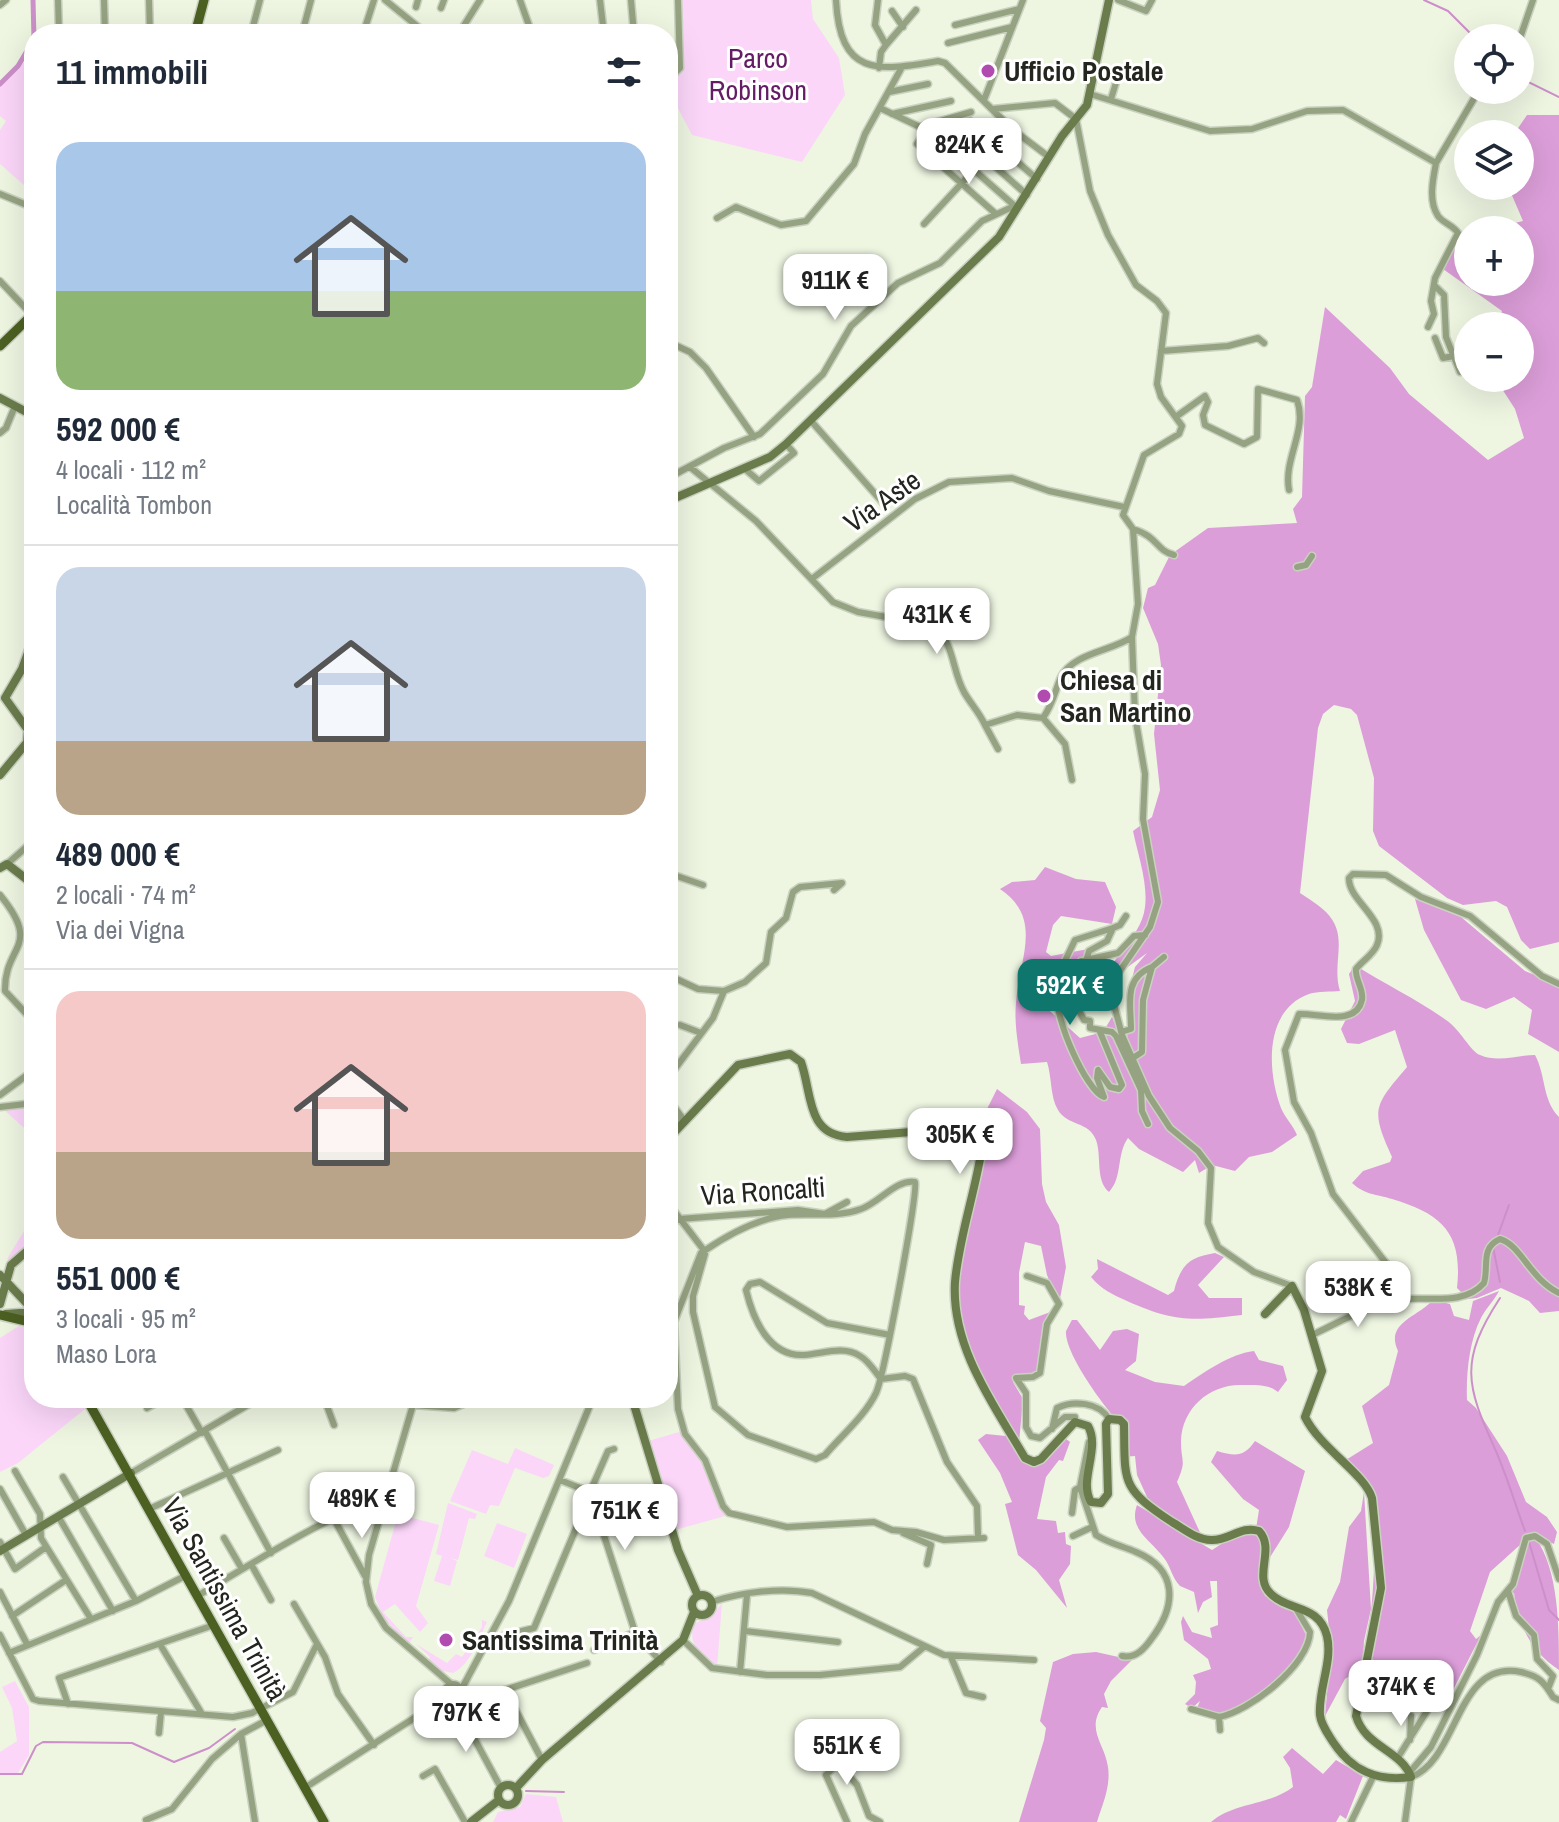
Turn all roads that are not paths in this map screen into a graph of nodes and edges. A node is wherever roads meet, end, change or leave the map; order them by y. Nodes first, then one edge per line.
1 (6, 0) edge
2 (58, 0) edge
3 (104, 0) edge
4 (149, 0) edge
5 (204, 0) edge
6 (260, 0) edge
7 (311, 0) edge
8 (374, 0) edge
9 (385, 0) edge
10 (444, 0) edge
11 (480, 0) edge
12 (520, 0) edge
13 (600, 0) edge
14 (631, 0) edge
15 (678, 0) edge
16 (836, 0) edge
17 (878, 0) edge
18 (1023, 0) edge
19 (1109, 0) edge
20 (1118, 0) edge
21 (1152, 0) edge
22 (1533, 0) edge
23 (0, 5) edge
24 (441, 8) dead end
25 (1019, 9) junction
26 (916, 10) dead end
27 (892, 11) dead end
28 (59, 24) edge
29 (105, 24) edge
30 (150, 24) edge
31 (198, 24) edge
32 (254, 24) edge
33 (305, 24) edge
34 (366, 24) edge
35 (415, 24) edge
36 (465, 24) edge
37 (528, 24) edge
38 (603, 24) edge
39 (633, 24) edge
40 (1525, 24) edge
41 (955, 25) dead end
42 (903, 27) junction
43 (1012, 27) junction
44 (948, 43) dead end
45 (886, 45) junction
46 (902, 67) junction
47 (879, 68) junction
48 (1095, 68) junction
49 (678, 70) edge
50 (928, 84) dead end
51 (889, 92) junction
52 (1090, 94) junction
53 (1111, 99) junction
54 (984, 100) junction
55 (951, 101) dead end
56 (1471, 104) edge
57 (880, 108) junction
58 (993, 109) junction
59 (971, 112) dead end
60 (891, 114) junction
61 (1076, 119) junction
62 (970, 121) dead end
63 (924, 127) junction
64 (1012, 129) junction
65 (960, 135) dead end
66 (941, 141) dead end
67 (998, 145) junction
68 (987, 157) junction
69 (1049, 157) junction
70 (1436, 163) junction
71 (974, 170) junction
72 (1037, 179) junction
73 (961, 184) junction
74 (0, 194) edge
75 (1027, 195) junction
76 (24, 204) edge
77 (1017, 208) junction
78 (996, 214) junction
79 (717, 218) dead end
80 (924, 224) dead end
81 (0, 281) edge
82 (1435, 286) junction
83 (24, 305) edge
84 (24, 323) edge
85 (1428, 327) dead end
86 (1435, 338) dead end
87 (1264, 343) dead end
88 (0, 346) edge
89 (678, 347) edge
90 (1161, 351) junction
91 (1454, 356) joint
92 (0, 398) edge
93 (15, 406) junction
94 (24, 411) edge
95 (1177, 416) junction
96 (812, 422) junction
97 (1, 433) edge
98 (754, 437) junction
99 (786, 444) junction
100 (690, 467) junction
101 (745, 469) junction
102 (678, 473) edge
103 (712, 483) junction
104 (1289, 490) dead end
105 (678, 497) edge
106 (884, 504) dead end
107 (1124, 507) junction
108 (1133, 529) junction
109 (1174, 555) dead end
110 (1312, 556) dead end
111 (1297, 567) dead end
112 (813, 578) junction
113 (1132, 637) junction
114 (24, 664) edge
115 (3, 701) edge
116 (1043, 718) junction
117 (24, 720) edge
118 (985, 725) junction
119 (24, 747) edge
120 (998, 749) dead end
121 (0, 775) edge
122 (1072, 780) dead end
123 (24, 849) edge
124 (4, 866) edge
125 (678, 876) edge
126 (24, 879) edge
127 (703, 885) dead end
128 (834, 890) dead end
129 (0, 895) edge
130 (1126, 916) dead end
131 (1113, 928) junction
132 (1145, 935) junction
133 (1164, 957) dead end
134 (1085, 959) junction
135 (1152, 967) junction
136 (678, 980) edge
137 (1559, 984) edge
138 (1062, 988) junction
139 (724, 991) junction
140 (24, 1011) edge
141 (680, 1025) dead end
142 (1100, 1032) junction
143 (1121, 1032) junction
144 (701, 1033) junction
145 (1133, 1058) junction
146 (678, 1064) edge
147 (24, 1077) edge
148 (0, 1095) edge
149 (24, 1104) edge
150 (0, 1107) edge
151 (678, 1112) edge
152 (683, 1119) junction
153 (678, 1123) edge
154 (1148, 1124) dead end
155 (678, 1126) edge
156 (847, 1202) dead end
157 (678, 1216) edge
158 (680, 1219) junction
159 (704, 1251) junction
160 (24, 1254) edge
161 (11, 1265) junction
162 (0, 1267) edge
163 (1027, 1276) dead end
164 (3, 1277) edge
165 (1292, 1286) junction
166 (1559, 1293) edge
167 (24, 1301) edge
168 (1395, 1301) junction
169 (1, 1311) edge
170 (24, 1312) edge
171 (678, 1313) edge
172 (1265, 1314) dead end
173 (24, 1319) edge
174 (890, 1335) junction
175 (1312, 1335) junction
176 (881, 1379) junction
177 (93, 1408) edge
178 (188, 1408) edge
179 (243, 1408) edge
180 (328, 1408) edge
181 (412, 1408) edge
182 (589, 1408) edge
183 (635, 1408) edge
184 (678, 1408) edge
185 (1109, 1419) junction
186 (1075, 1422) junction
187 (334, 1425) dead end
188 (1088, 1426) junction
189 (1052, 1430) junction
190 (203, 1432) junction
191 (614, 1449) dead end
192 (278, 1450) dead end
193 (15, 1471) dead end
194 (228, 1471) junction
195 (131, 1473) junction
196 (63, 1477) dead end
197 (560, 1480) junction
198 (1080, 1487) junction
199 (0, 1489) edge
200 (590, 1492) junction
201 (386, 1500) junction
202 (80, 1503) junction
203 (149, 1509) junction
204 (1072, 1513) dead end
205 (58, 1516) junction
206 (334, 1519) junction
207 (599, 1519) junction
208 (41, 1527) junction
209 (1092, 1527) junction
210 (896, 1530) junction
211 (26, 1535) junction
212 (1073, 1536) dead end
213 (224, 1538) dead end
214 (1, 1547) edge
215 (46, 1547) junction
216 (271, 1553) junction
217 (251, 1564) junction
218 (927, 1564) dead end
219 (242, 1569) junction
220 (187, 1575) junction
221 (365, 1576) junction
222 (1559, 1579) edge
223 (66, 1580) junction
224 (1508, 1591) junction
225 (0, 1592) edge
226 (199, 1595) junction
227 (747, 1595) junction
228 (698, 1596) junction
229 (271, 1600) dead end
230 (136, 1601) junction
231 (711, 1602) junction
232 (294, 1604) dead end
233 (1293, 1605) junction
234 (113, 1611) junction
235 (694, 1612) junction
236 (12, 1616) junction
237 (91, 1619) junction
238 (216, 1625) junction
239 (745, 1631) junction
240 (635, 1632) junction
241 (0, 1635) edge
242 (487, 1640) junction
243 (683, 1640) junction
244 (838, 1642) dead end
245 (27, 1644) junction
246 (161, 1646) junction
247 (316, 1646) junction
248 (924, 1647) junction
249 (594, 1650) dead end
250 (9, 1653) junction
251 (1122, 1656) dead end
252 (951, 1657) junction
253 (1034, 1660) dead end
254 (661, 1662) junction
255 (587, 1663) dead end
256 (740, 1672) junction
257 (1548, 1689) junction
258 (505, 1690) junction
259 (454, 1694) junction
260 (983, 1697) dead end
261 (1559, 1700) edge
262 (68, 1704) junction
263 (261, 1707) junction
264 (1191, 1709) dead end
265 (1427, 1711) dead end
266 (161, 1712) junction
267 (202, 1714) junction
268 (1411, 1716) dead end
269 (1219, 1717) junction
270 (267, 1720) junction
271 (1220, 1730) dead end
272 (159, 1733) dead end
273 (241, 1734) junction
274 (1410, 1741) junction
275 (374, 1745) junction
276 (845, 1756) dead end
277 (1397, 1759) junction
278 (542, 1760) junction
279 (840, 1765) junction
280 (1410, 1774) junction
281 (1374, 1775) junction
282 (423, 1776) dead end
283 (306, 1787) junction
284 (501, 1788) junction
285 (516, 1788) junction
286 (499, 1800) junction
287 (146, 1820) edge
288 (255, 1822) edge
289 (324, 1822) edge
290 (465, 1822) edge
291 (472, 1822) edge
292 (847, 1822) edge
293 (880, 1822) edge
294 (1351, 1822) edge
295 (1405, 1822) edge

1 - 23 street
2 - 28 street
3 - 29 street
4 - 30 street
5 - 31 main road
6 - 32 street
7 - 33 street
8 - 34 street
9 - 35 street
10 - 24 street
11 - 36 street
12 - 37 street
13 - 38 street
14 - 39 street
15 - 49 street
16 - 47 street
17 - 45 street
18 - 25 street
19 - 48 street
20 - 21 street
22 - 40 street
25 - 41 street
25 - 43 street
26 - 42 street
27 - 42 street
42 - 45 street
43 - 44 street
43 - 54 street
45 - 47 street
46 - 47 street
46 - 51 street
46 - 54 street
48 - 52 street
48 - 53 street
50 - 51 street
51 - 57 street
52 - 53 street
52 - 61 street
53 - 70 street
54 - 58 street
55 - 60 street
56 - 70 street
57 - 60 street
57 - 79 street
58 - 61 street
58 - 64 street
59 - 63 street
60 - 63 street
61 - 69 street
61 - 90 street
62 - 67 street
63 - 73 street
64 - 67 street
64 - 69 street
65 - 68 street
66 - 71 street
67 - 68 street
67 - 72 street
68 - 71 street
68 - 75 street
69 - 72 street
70 - 82 street
71 - 73 street
71 - 77 street
72 - 75 street
73 - 78 street
73 - 80 street
74 - 76 street
75 - 77 street
77 - 78 street
77 - 96 street
78 - 98 street
81 - 83 street
82 - 85 street
82 - 91 street
84 - 88 main road
86 - 91 street
87 - 90 street
89 - 98 street
90 - 95 street
92 - 93 street
93 - 94 street
93 - 97 street
95 - 104 street
95 - 107 street
96 - 99 street
96 - 106 street
98 - 100 street
99 - 101 street
99 - 101 street
100 - 102 street
100 - 103 street
101 - 103 street
103 - 105 street
103 - 112 street
107 - 108 street
107 - 112 street, Via Aste
108 - 109 street
108 - 113 street
110 - 111 street
112 - 118 street
113 - 116 street
113 - 132 street
114 - 115 street
115 - 117 street
116 - 118 street
116 - 122 street
118 - 120 street
119 - 121 street
123 - 124 street
124 - 126 street
125 - 127 street
128 - 139 street
129 - 140 street
130 - 131 street
131 - 134 street
131 - 138 street
132 - 134 street
132 - 143 street
133 - 135 street
134 - 138 street
134 - 142 street
135 - 143 street
135 - 145 street
136 - 139 street
137 - 168 street
138 - 142 street
139 - 144 street
141 - 144 street
142 - 154 street
143 - 145 street
144 - 146 street
145 - 165 street
147 - 148 street
149 - 150 street
151 - 152 street
152 - 153 street
152 - 155 street
152 - 186 street
156 - 158 street, Via Roncalti
157 - 158 street
158 - 159 street
159 - 171 street
159 - 174 street
159 - 176 street
160 - 161 street
161 - 162 street
161 - 164 street
163 - 189 street
164 - 167 street
164 - 169 street
165 - 172 street
165 - 175 street
166 - 168 street
168 - 175 street
169 - 170 street
169 - 173 main road
174 - 176 street
174 - 176 street
175 - 277 street
176 - 210 street
177 - 195 main road, Via Santissima Trinità
178 - 190 street
179 - 190 street
180 - 187 street
181 - 201 street
182 - 197 street
183 - 228 street
184 - 210 street
185 - 188 street
185 - 189 street
185 - 233 street
186 - 188 street
186 - 189 street
188 - 198 street
190 - 194 street
190 - 195 street
191 - 200 street
192 - 194 street
193 - 208 street
194 - 203 street
194 - 216 street
195 - 202 street
195 - 203 main road, Via Santissima Trinità
196 - 202 street
197 - 200 street
197 - 242 street
198 - 204 street
198 - 209 street
199 - 211 street
200 - 207 street
201 - 206 street
201 - 221 street
202 - 205 street
202 - 230 street
203 - 220 main road, Via Santissima Trinità
205 - 208 street
205 - 234 street
206 - 216 street
206 - 221 street
207 - 240 street
207 - 242 street
208 - 211 street
208 - 215 street
209 - 212 street
209 - 251 street
210 - 218 street
211 - 214 street
213 - 219 street
214 - 215 street
215 - 223 street
216 - 217 street
217 - 219 street
217 - 229 street
219 - 226 street
220 - 226 main road, Via Santissima Trinità
220 - 230 street
221 - 259 street
222 - 224 street
223 - 236 street
223 - 237 street
224 - 257 street
224 - 280 street
225 - 236 street
226 - 238 main road, Via Santissima Trinità
227 - 231 street
227 - 239 street
227 - 248 street
228 - 231 street
228 - 235 street
230 - 234 street
231 - 235 street
232 - 247 street
233 - 269 street
233 - 281 street
234 - 237 street
235 - 243 street
236 - 245 street
237 - 245 street
238 - 246 street
238 - 263 main road, Via Santissima Trinità
239 - 244 street
239 - 256 street
240 - 249 street
240 - 254 street
241 - 250 street
242 - 259 street
243 - 254 street
243 - 256 street
245 - 250 street
246 - 262 street
246 - 267 street
247 - 263 street
247 - 275 street
248 - 252 street
248 - 256 street
250 - 262 street
252 - 253 street
252 - 260 street
254 - 278 street
255 - 258 street
257 - 261 street
257 - 280 street
258 - 259 street
258 - 278 street
259 - 275 street
259 - 284 street
262 - 266 street
263 - 267 street
263 - 270 main road, Via Santissima Trinità
264 - 269 street
265 - 274 street
266 - 267 street
266 - 272 street
268 - 274 street
269 - 271 street
270 - 273 street
270 - 283 main road, Via Santissima Trinità
273 - 287 street
273 - 288 street
274 - 277 street
275 - 283 street
276 - 279 street
277 - 280 street
278 - 285 street
279 - 292 street
279 - 293 street
280 - 281 street
280 - 295 street
281 - 294 street
282 - 290 street
283 - 289 main road, Via Santissima Trinità
284 - 285 street
284 - 286 street
285 - 286 street
286 - 291 street

